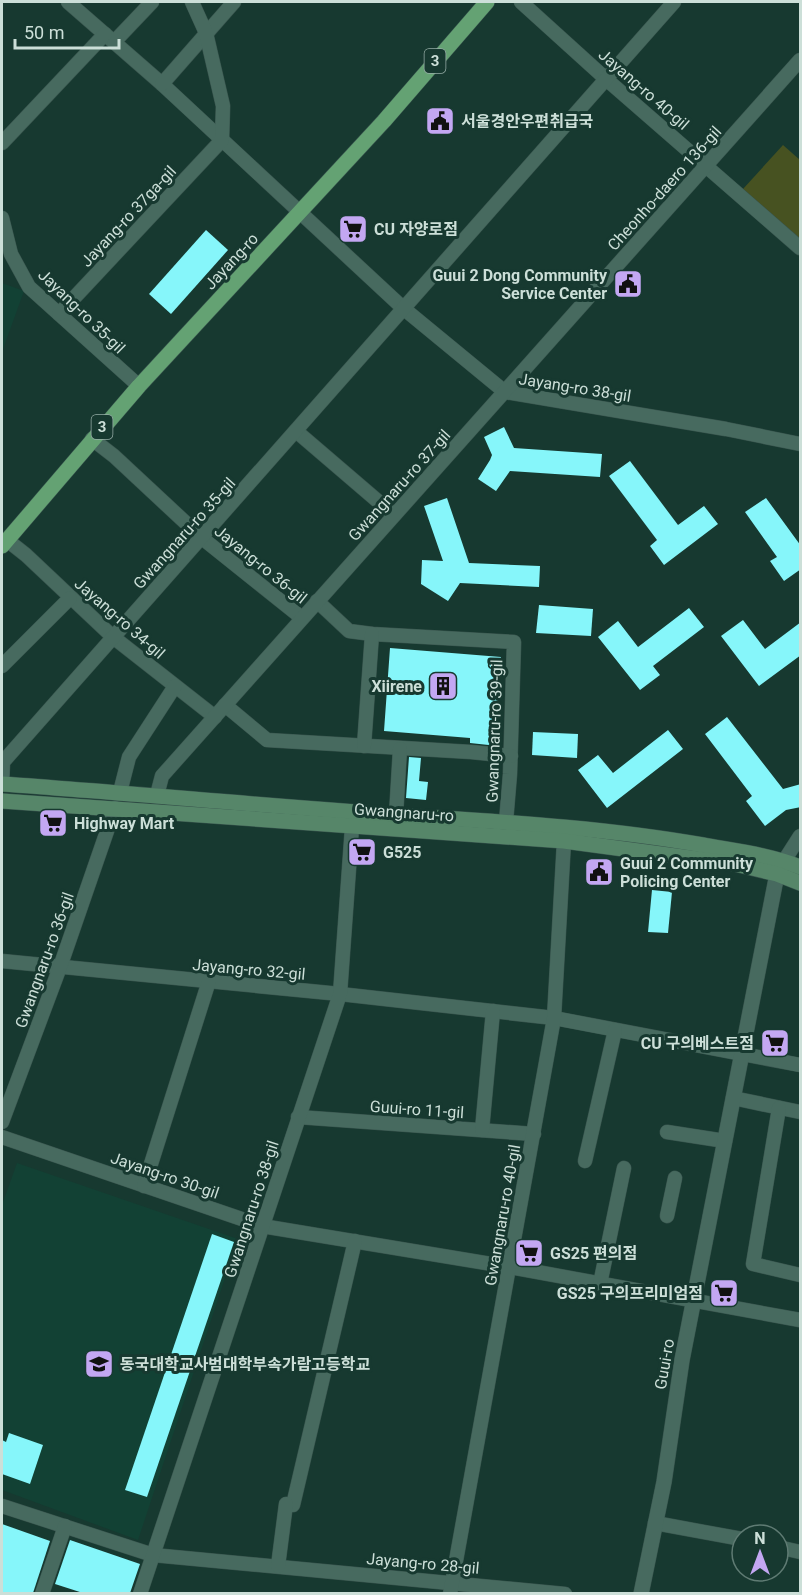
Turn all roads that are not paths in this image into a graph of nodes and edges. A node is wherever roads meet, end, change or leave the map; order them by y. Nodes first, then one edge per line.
1 (68, 2) edge
2 (152, 2) edge
3 (192, 2) edge
4 (234, 2) edge
5 (487, 2) edge
6 (520, 2) edge
7 (674, 2) edge
8 (206, 33) junction
9 (110, 38) junction
10 (801, 60) edge
11 (606, 79) junction
12 (162, 84) junction
13 (222, 140) junction
14 (2, 143) edge
15 (706, 166) junction
16 (300, 214) junction
17 (2, 218) edge
18 (801, 248) edge
19 (403, 308) junction
20 (59, 314) junction
21 (139, 386) junction
22 (505, 392) junction
23 (296, 431) junction
24 (92, 439) junction
25 (801, 444) edge
26 (394, 515) junction
27 (202, 538) junction
28 (4, 543) edge
29 (70, 598) junction
30 (317, 601) junction
31 (302, 618) junction
32 (372, 634) junction
33 (113, 637) junction
34 (2, 666) edge
35 (175, 686) junction
36 (225, 705) junction
37 (214, 717) junction
38 (364, 746) junction
39 (400, 749) junction
40 (510, 756) junction
41 (2, 784) edge
42 (120, 792) junction
43 (157, 795) junction
44 (2, 801) edge
45 (115, 808) junction
46 (396, 815) junction
47 (506, 822) junction
48 (352, 827) junction
49 (801, 836) edge
50 (564, 841) junction
51 (781, 867) junction
52 (801, 867) edge
53 (801, 883) edge
54 (2, 961) edge
55 (60, 967) junction
56 (209, 981) junction
57 (340, 994) junction
58 (493, 1011) junction
59 (554, 1018) junction
60 (615, 1030) junction
61 (741, 1052) junction
62 (801, 1065) edge
63 (733, 1098) junction
64 (779, 1108) junction
65 (801, 1112) edge
66 (298, 1117) junction
67 (2, 1122) edge
68 (482, 1130) junction
69 (667, 1132) dead end
70 (534, 1134) junction
71 (2, 1137) edge
72 (725, 1141) junction
73 (585, 1161) dead end
74 (624, 1168) dead end
75 (675, 1178) dead end
76 (144, 1186) junction
77 (667, 1216) dead end
78 (262, 1226) junction
79 (355, 1241) junction
80 (510, 1267) junction
81 (801, 1275) edge
82 (600, 1284) junction
83 (693, 1301) junction
84 (801, 1320) edge
85 (2, 1506) edge
86 (656, 1523) junction
87 (65, 1526) junction
88 (730, 1537) edge
89 (153, 1555) junction
90 (278, 1566) junction
91 (451, 1588) edge
92 (42, 1593) edge
93 (140, 1593) edge
94 (565, 1593) edge
95 (641, 1593) edge

1 - 9 street, Jayang-ro 38-gil
2 - 9 street
3 - 8 street
4 - 8 street
5 - 16 main road, Jayang-ro / 3
6 - 11 street, Jayang-ro 40-gil
7 - 11 street, Gwangnaru-ro 35-gil
8 - 12 street
8 - 13 street
9 - 12 street, Jayang-ro 38-gil
9 - 14 street
10 - 15 street, Cheonho-daero 136-gil
11 - 15 street, Jayang-ro 40-gil
11 - 19 street, Gwangnaru-ro 35-gil
12 - 13 street, Jayang-ro 38-gil
13 - 16 street, Jayang-ro 38-gil
13 - 20 street, Jayang-ro 37ga-gil
15 - 18 street, Jayang-ro 40-gil
15 - 22 street, Cheonho-daero 136-gil
16 - 19 street, Jayang-ro 38-gil
16 - 21 main road, Jayang-ro / 3
17 - 20 street, Jayang-ro 35-gil
19 - 22 street, Jayang-ro 38-gil
19 - 23 street, Gwangnaru-ro 35-gil
20 - 21 street, Jayang-ro 35-gil
21 - 24 main road, Jayang-ro / 3
22 - 25 street, Jayang-ro 38-gil
22 - 26 street, Gwangnaru-ro 37-gil
23 - 26 street
23 - 27 street, Gwangnaru-ro 35-gil
24 - 27 street, Jayang-ro 36-gil
24 - 28 main road, Jayang-ro / 3
26 - 30 street, Gwangnaru-ro 37-gil
27 - 31 street, Jayang-ro 36-gil
27 - 33 street, Gwangnaru-ro 35-gil
28 - 29 street, Jayang-ro 34-gil
29 - 33 street, Jayang-ro 34-gil
29 - 34 street
30 - 31 street, Gwangnaru-ro 37-gil
30 - 32 street
31 - 36 street, Gwangnaru-ro 37-gil
32 - 38 street
32 - 40 street, Gwangnaru-ro 39-gil
33 - 35 street, Jayang-ro 34-gil
33 - 41 street, Gwangnaru-ro 35-gil
35 - 37 street, Jayang-ro 34-gil
35 - 42 street
36 - 37 street, Gwangnaru-ro 37-gil
36 - 38 street
37 - 43 street, Gwangnaru-ro 37-gil
38 - 39 street
39 - 40 street
39 - 46 street, Gwangnaru-ro
40 - 47 street, Gwangnaru-ro 39-gil
41 - 42 main road, Gwangnaru-ro
42 - 43 main road, Gwangnaru-ro
43 - 46 main road, Gwangnaru-ro
44 - 45 main road, Gwangnaru-ro
45 - 48 main road, Gwangnaru-ro
45 - 55 street, Gwangnaru-ro 36-gil
46 - 47 main road, Gwangnaru-ro
47 - 51 main road, Gwangnaru-ro
48 - 50 main road, Gwangnaru-ro
48 - 57 street, Gwangnaru-ro 38-gil
49 - 51 street
50 - 51 main road, Gwangnaru-ro
50 - 59 street, Gwangnaru-ro 40-gil
51 - 52 main road, Gwangnaru-ro
51 - 53 main road, Gwangnaru-ro
51 - 61 street, Guui-ro
54 - 55 street, Jayang-ro 32-gil
55 - 56 street, Jayang-ro 32-gil
55 - 67 street, Gwangnaru-ro 36-gil
56 - 57 street, Jayang-ro 32-gil
56 - 76 street
57 - 58 street, Jayang-ro 32-gil
57 - 66 street, Gwangnaru-ro 38-gil
58 - 59 street, Jayang-ro 32-gil
58 - 68 street
59 - 60 street, Jayang-ro 32-gil
59 - 70 street, Gwangnaru-ro 40-gil
60 - 61 street, Jayang-ro 32-gil
60 - 73 street
61 - 62 street, Jayang-ro 32-gil
61 - 63 street, Guui-ro
63 - 64 street
63 - 72 street, Guui-ro
64 - 65 street
64 - 81 street
66 - 68 street, Guui-ro 11-gil
66 - 78 street, Gwangnaru-ro 38-gil
68 - 70 street, Guui-ro 11-gil
69 - 72 street
70 - 80 street, Gwangnaru-ro 40-gil
71 - 76 street, Jayang-ro 30-gil
72 - 83 street, Guui-ro
74 - 82 street
75 - 77 street
76 - 78 street, Jayang-ro 30-gil
78 - 79 street, Jayang-ro 30-gil
78 - 89 street, Gwangnaru-ro 38-gil
79 - 80 street, Jayang-ro 30-gil
79 - 90 street
80 - 82 street, Jayang-ro 30-gil
80 - 91 street, Gwangnaru-ro 40-gil
82 - 83 street, Jayang-ro 30-gil
83 - 84 street, Jayang-ro 30-gil
83 - 86 street, Guui-ro
85 - 87 street, Jayang-ro 28-gil
86 - 88 street
86 - 95 street, Guui-ro
87 - 89 street, Jayang-ro 28-gil
87 - 92 street
89 - 90 street, Jayang-ro 28-gil
89 - 93 street, Gwangnaru-ro 38-gil
90 - 91 street, Jayang-ro 28-gil
91 - 94 street, Jayang-ro 28-gil

